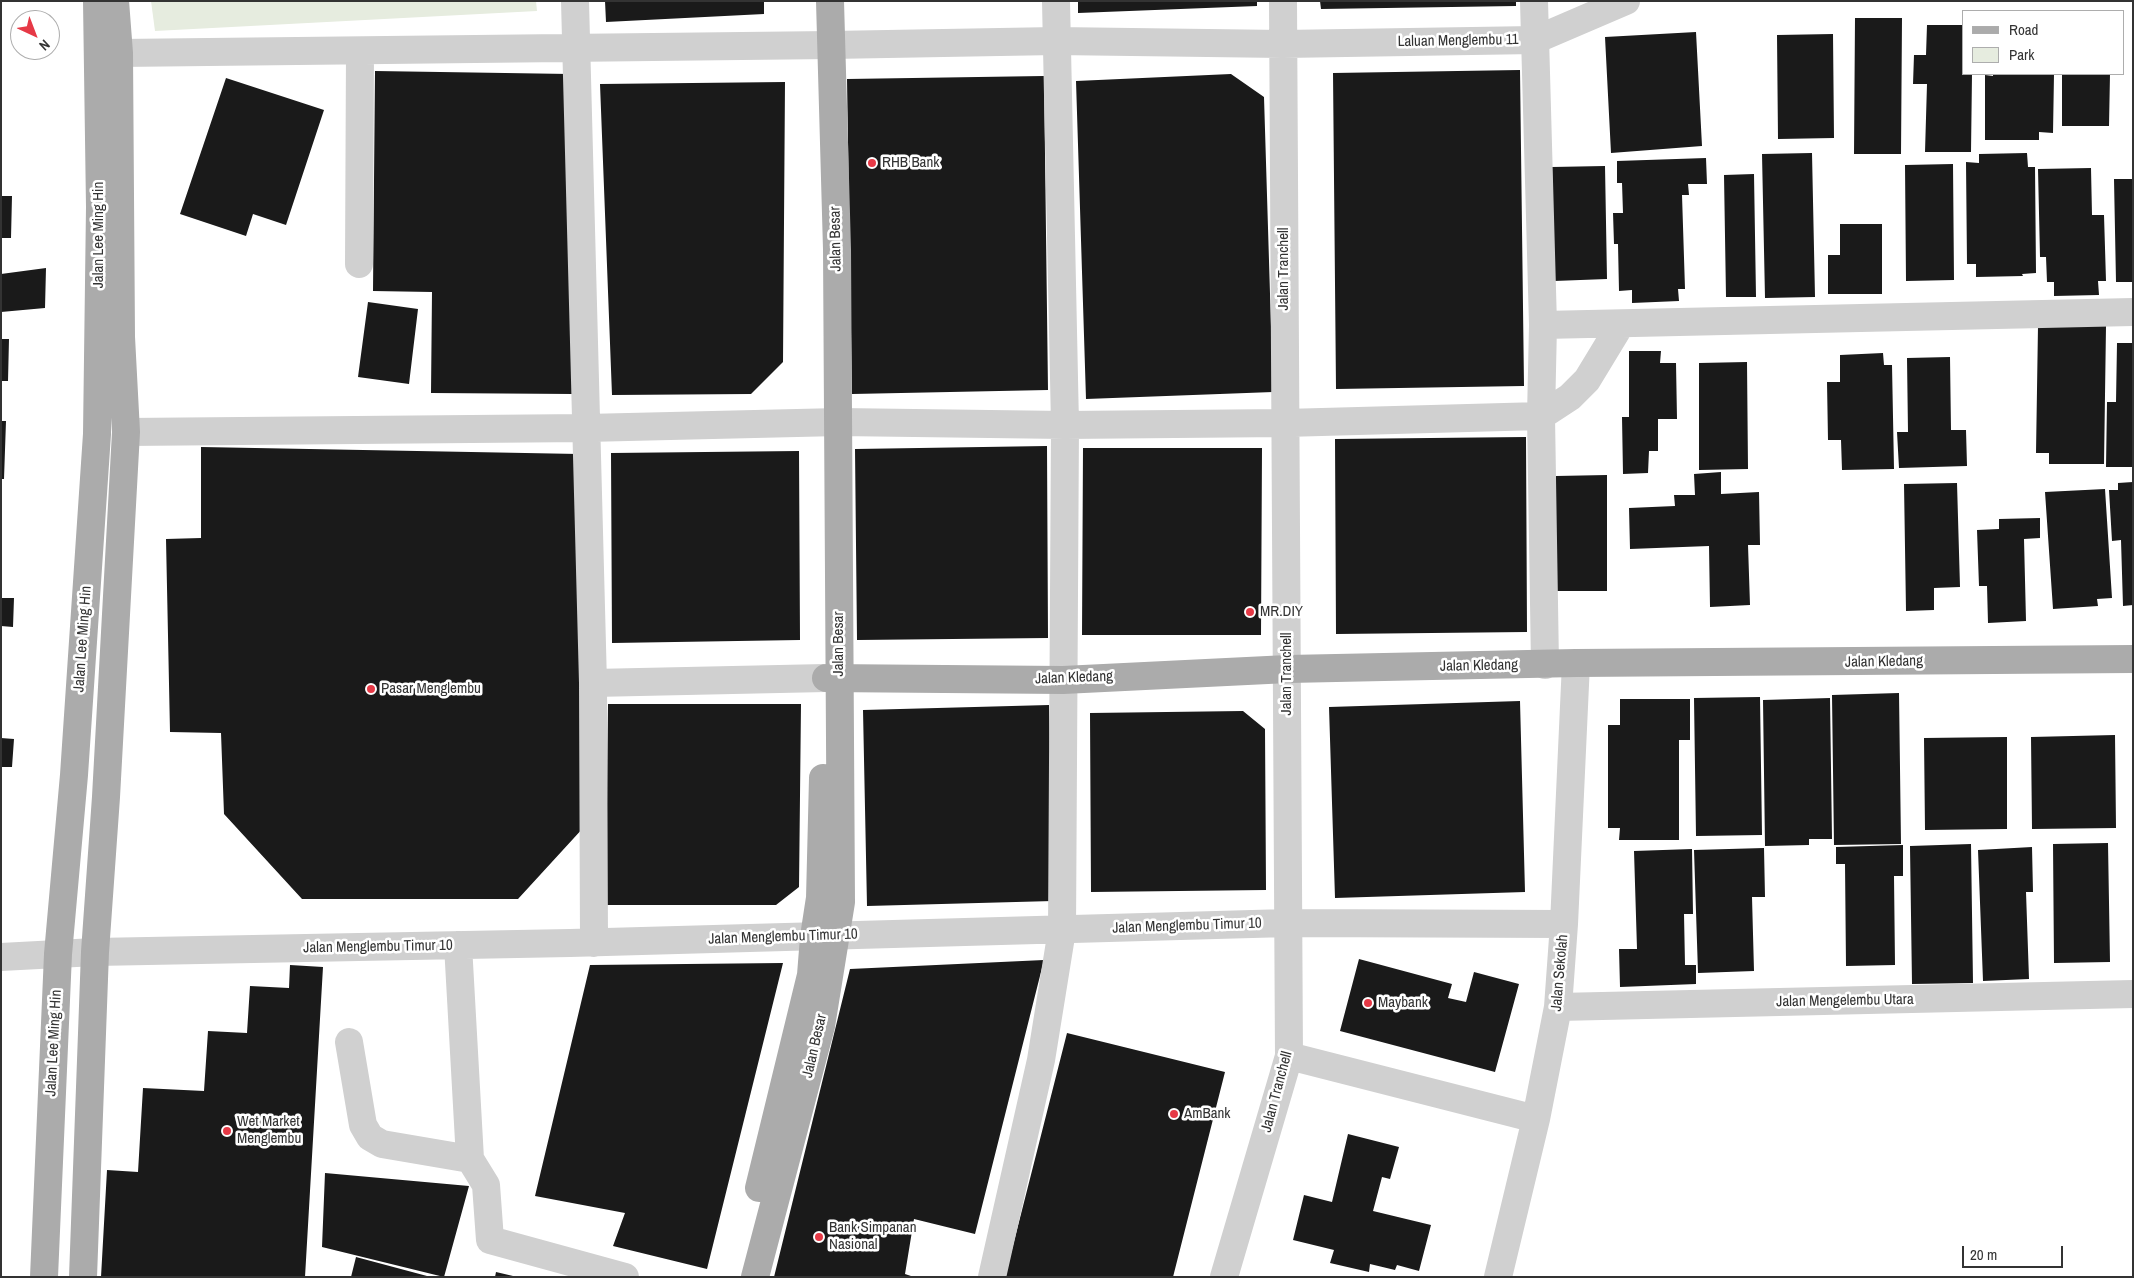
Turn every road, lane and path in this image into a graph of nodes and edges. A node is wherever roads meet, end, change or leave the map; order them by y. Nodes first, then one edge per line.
1 (98, 1) edge
2 (115, 1) edge
3 (575, 1) edge
4 (814, 1) edge
5 (830, 1) edge
6 (1056, 1) edge
7 (1283, 1) edge
8 (1534, 1) edge
9 (1626, 1) edge
10 (1535, 40) junction
11 (1056, 41) junction
12 (1283, 44) junction
13 (824, 45) junction
14 (576, 48) junction
15 (360, 50) junction
16 (119, 53) junction
17 (359, 264) dead end
18 (2133, 312) edge
19 (1621, 324) junction
20 (1543, 325) junction
21 (1541, 416) junction
22 (1285, 422) junction
23 (829, 423) junction
24 (1065, 425) junction
25 (586, 428) junction
26 (126, 432) junction
27 (2133, 660) edge
28 (1576, 663) junction
29 (1545, 665) junction
30 (1288, 668) junction
31 (832, 678) junction
32 (1063, 680) junction
33 (593, 683) junction
34 (1288, 923) junction
35 (1564, 924) junction
36 (1062, 930) junction
37 (824, 936) junction
38 (594, 943) junction
39 (458, 945) junction
40 (95, 952) junction
41 (58, 954) junction
42 (1, 957) edge
43 (2133, 994) edge
44 (1558, 1007) junction
45 (349, 1042) dead end
46 (1289, 1056) junction
47 (1536, 1119) junction
48 (470, 1159) junction
49 (44, 1277) edge
50 (83, 1277) edge
51 (625, 1277) edge
52 (738, 1277) edge
53 (755, 1277) edge
54 (992, 1277) edge
55 (1224, 1277) edge
56 (1498, 1277) edge

1 - 41 main road, Jalan Lee Ming Hin
2 - 16 main road, Jalan Lee Ming Hin
3 - 14 street
4 - 13 main road, Jalan Besar
5 - 13 main road, Jalan Besar
6 - 11 street
7 - 12 street, Jalan Tranchell
8 - 10 street
9 - 10 street, Laluan Menglembu 11
10 - 12 street, Laluan Menglembu 11
10 - 20 street
11 - 12 street, Laluan Menglembu 11
11 - 13 street, Laluan Menglembu 11
11 - 24 street
12 - 22 street, Jalan Tranchell
13 - 14 street, Laluan Menglembu 11
13 - 23 main road, Jalan Besar
14 - 15 street, Laluan Menglembu 11
14 - 25 street
15 - 16 street, Laluan Menglembu 11
15 - 17 street
16 - 26 main road, Jalan Lee Ming Hin
18 - 19 street
19 - 20 street
19 - 21 street
20 - 21 street
21 - 22 street
21 - 29 street
22 - 24 street
22 - 30 street, Jalan Tranchell
23 - 24 street
23 - 25 street
23 - 31 main road, Jalan Besar
24 - 32 street
25 - 26 street
25 - 33 street
26 - 40 main road, Jalan Lee Ming Hin
27 - 28 main road, Jalan Kledang
28 - 29 main road, Jalan Kledang
28 - 35 street, Jalan Sekolah
29 - 30 main road, Jalan Kledang
30 - 32 main road, Jalan Kledang
30 - 34 street, Jalan Tranchell
31 - 32 main road, Jalan Kledang
31 - 33 street
31 - 37 main road, Jalan Besar
32 - 36 street
33 - 38 street
34 - 35 street, Jalan Menglembu Timur 10
34 - 36 street, Jalan Menglembu Timur 10
34 - 46 street, Jalan Tranchell
35 - 44 street, Jalan Sekolah
36 - 37 street, Jalan Menglembu Timur 10
36 - 54 street
37 - 38 street, Jalan Menglembu Timur 10
37 - 52 main road, Jalan Besar
37 - 53 main road, Jalan Besar
38 - 39 street, Jalan Menglembu Timur 10
39 - 40 street, Jalan Menglembu Timur 10
39 - 48 street
40 - 41 street, Jalan Menglembu Timur 10
40 - 50 main road, Jalan Lee Ming Hin
41 - 42 street, Jalan Menglembu Timur 10
41 - 49 main road, Jalan Lee Ming Hin
43 - 44 street, Jalan Mengelembu Utara
44 - 47 street, Jalan Sekolah
45 - 48 street
46 - 47 street
46 - 55 street, Jalan Tranchell
47 - 56 street, Jalan Sekolah
48 - 51 street

